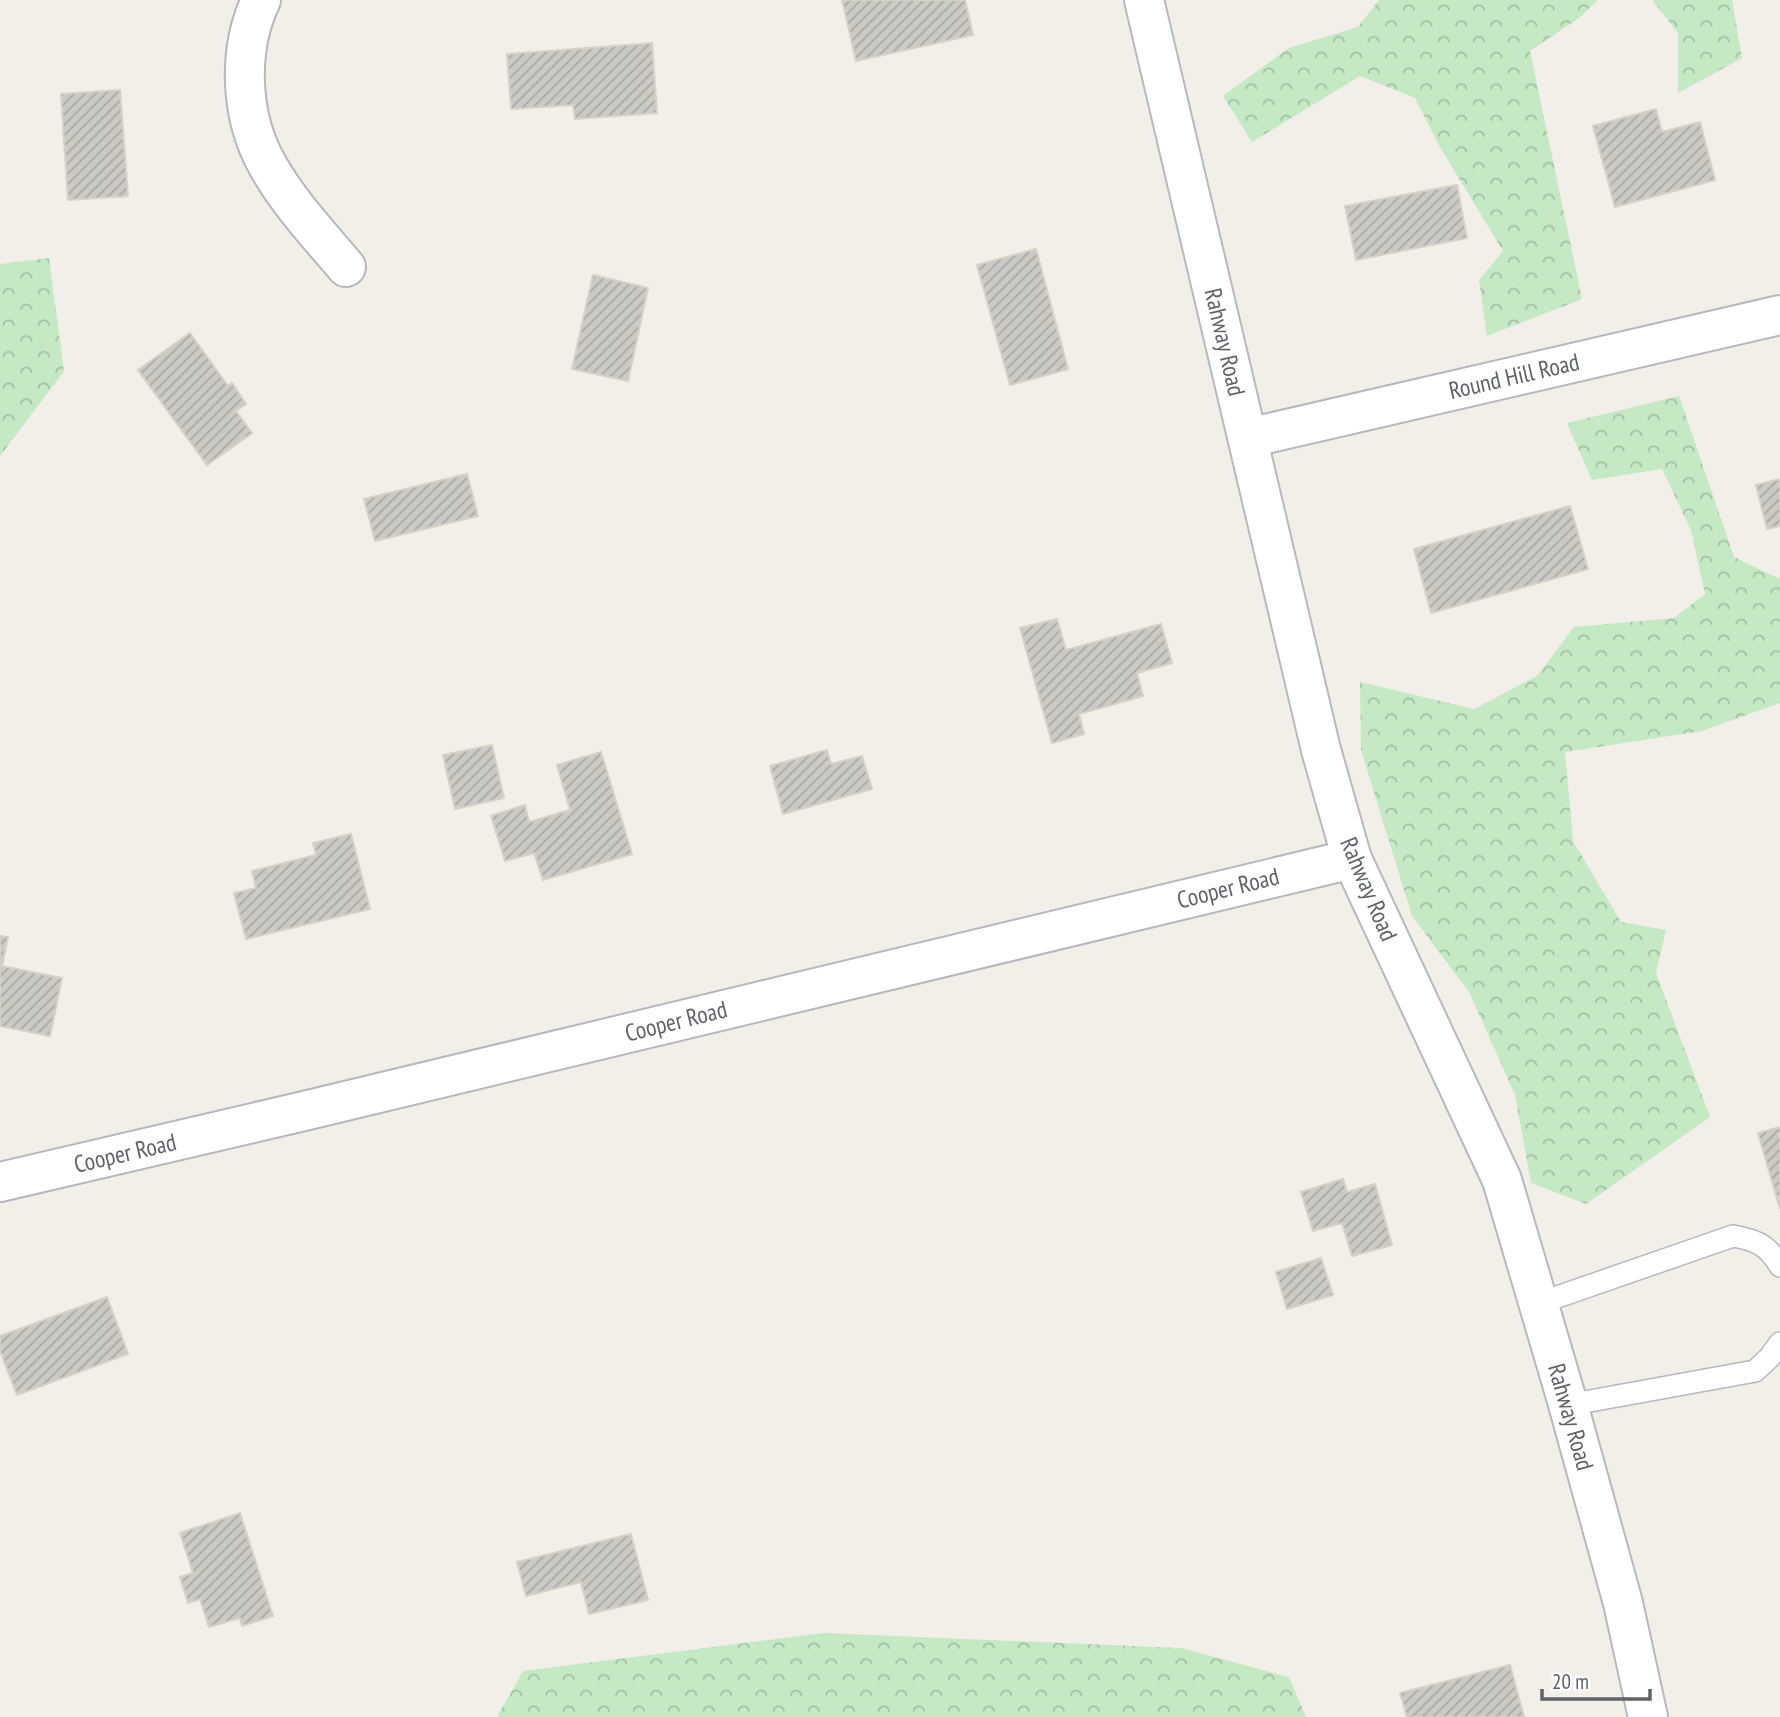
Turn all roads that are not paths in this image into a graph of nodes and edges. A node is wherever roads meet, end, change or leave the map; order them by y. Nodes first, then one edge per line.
1 (261, 0) edge
2 (1144, 0) edge
3 (346, 267) dead end
4 (1780, 315) edge
5 (1248, 438) junction
6 (1352, 859) junction
7 (0, 1182) edge
8 (1780, 1266) edge
9 (1538, 1304) junction
10 (1780, 1343) edge
11 (1568, 1405) junction
12 (1648, 1717) edge

1 - 3 street
2 - 5 street, Rahway Road
4 - 5 street, Round Hill Road
5 - 6 street, Rahway Road
6 - 7 street, Cooper Road
6 - 9 street, Rahway Road
8 - 9 lane
9 - 11 street, Rahway Road
10 - 11 lane
11 - 12 street, Rahway Road

